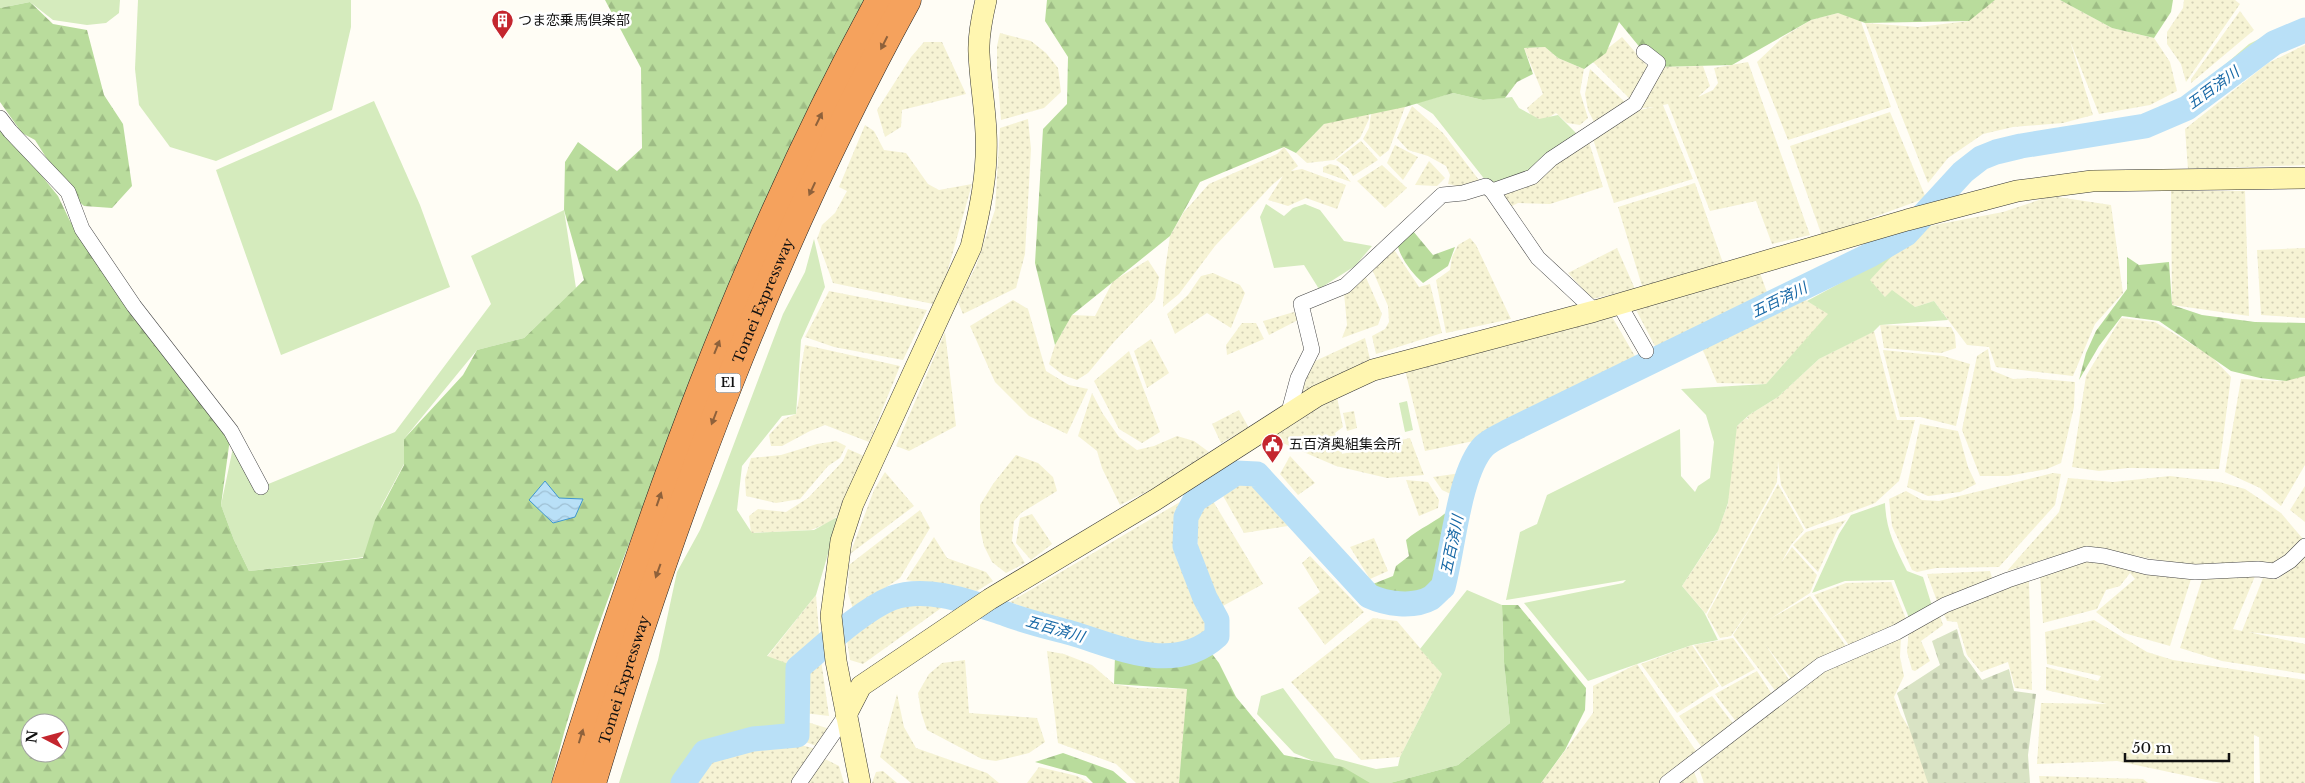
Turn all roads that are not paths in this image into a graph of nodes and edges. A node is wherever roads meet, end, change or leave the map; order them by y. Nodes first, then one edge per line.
1 (880, 0) edge
2 (907, 0) edge
3 (986, 0) edge
4 (1644, 52) dead end
5 (0, 118) edge
6 (2305, 178) edge
7 (1492, 191) junction
8 (1619, 304) junction
9 (1595, 312) junction
10 (1646, 351) dead end
11 (1288, 415) junction
12 (261, 487) dead end
13 (2305, 546) edge
14 (846, 715) junction
15 (566, 783) edge
16 (592, 783) edge
17 (799, 783) edge
18 (860, 783) edge
19 (1667, 783) edge

15 -> 1 highway, Tomei Expressway / E1
2 -> 16 highway, Tomei Expressway / E1
3 - 14 street
4 - 7 street
5 - 12 street
6 - 8 street
7 - 9 street
7 - 11 street
8 - 9 street
8 - 10 street
9 - 11 street
11 - 14 street
13 - 19 street
14 - 17 street
14 - 18 street

